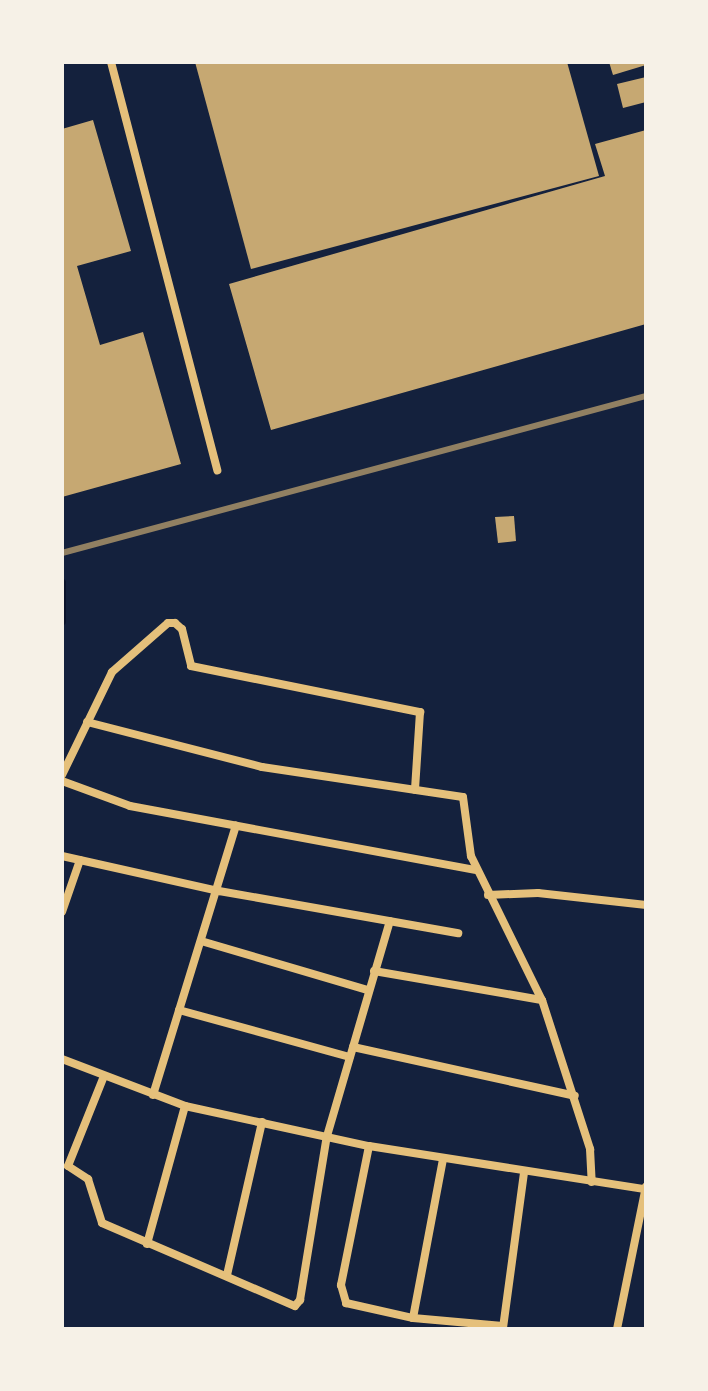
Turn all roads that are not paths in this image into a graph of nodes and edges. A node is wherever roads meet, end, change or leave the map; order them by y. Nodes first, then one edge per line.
1 (111, 62) edge
2 (217, 470) dead end
3 (87, 722) junction
4 (62, 778) edge
5 (415, 790) junction
6 (236, 826) junction
7 (62, 856) edge
8 (80, 860) junction
9 (476, 870) junction
10 (219, 891) junction
11 (488, 895) junction
12 (646, 905) edge
13 (62, 912) edge
14 (390, 921) junction
15 (458, 933) dead end
16 (201, 941) junction
17 (374, 971) junction
18 (368, 990) junction
19 (542, 1000) junction
20 (179, 1010) junction
21 (353, 1047) junction
22 (350, 1057) junction
23 (62, 1059) edge
24 (104, 1076) junction
25 (153, 1095) junction
26 (575, 1096) junction
27 (185, 1106) junction
28 (262, 1122) junction
29 (327, 1136) junction
30 (369, 1146) junction
31 (443, 1159) junction
32 (524, 1172) junction
33 (592, 1182) junction
34 (646, 1188) edge
35 (147, 1244) junction
36 (227, 1275) junction
37 (413, 1318) junction
38 (503, 1327) edge
39 (617, 1329) edge

1 - 2 street
3 - 4 street
3 - 5 street
3 - 5 street
4 - 6 street
5 - 9 street
6 - 9 street
6 - 10 street
7 - 8 street
8 - 10 street
8 - 13 street
9 - 11 street
10 - 14 street
10 - 16 street
11 - 12 street
11 - 19 street
14 - 15 street
14 - 17 street
16 - 18 street
16 - 20 street
17 - 18 street
17 - 19 street
18 - 21 street
19 - 26 street
20 - 22 street
20 - 25 street
21 - 22 street
21 - 26 street
22 - 29 street
23 - 24 street
24 - 25 street
24 - 35 street
25 - 27 street
26 - 33 street
27 - 28 street
27 - 35 street
28 - 29 street
28 - 36 street
29 - 30 street
29 - 36 street
30 - 31 street
30 - 37 street
31 - 32 street
31 - 37 street
32 - 33 street
32 - 38 street
33 - 34 street
34 - 39 street
35 - 36 street
37 - 38 street

